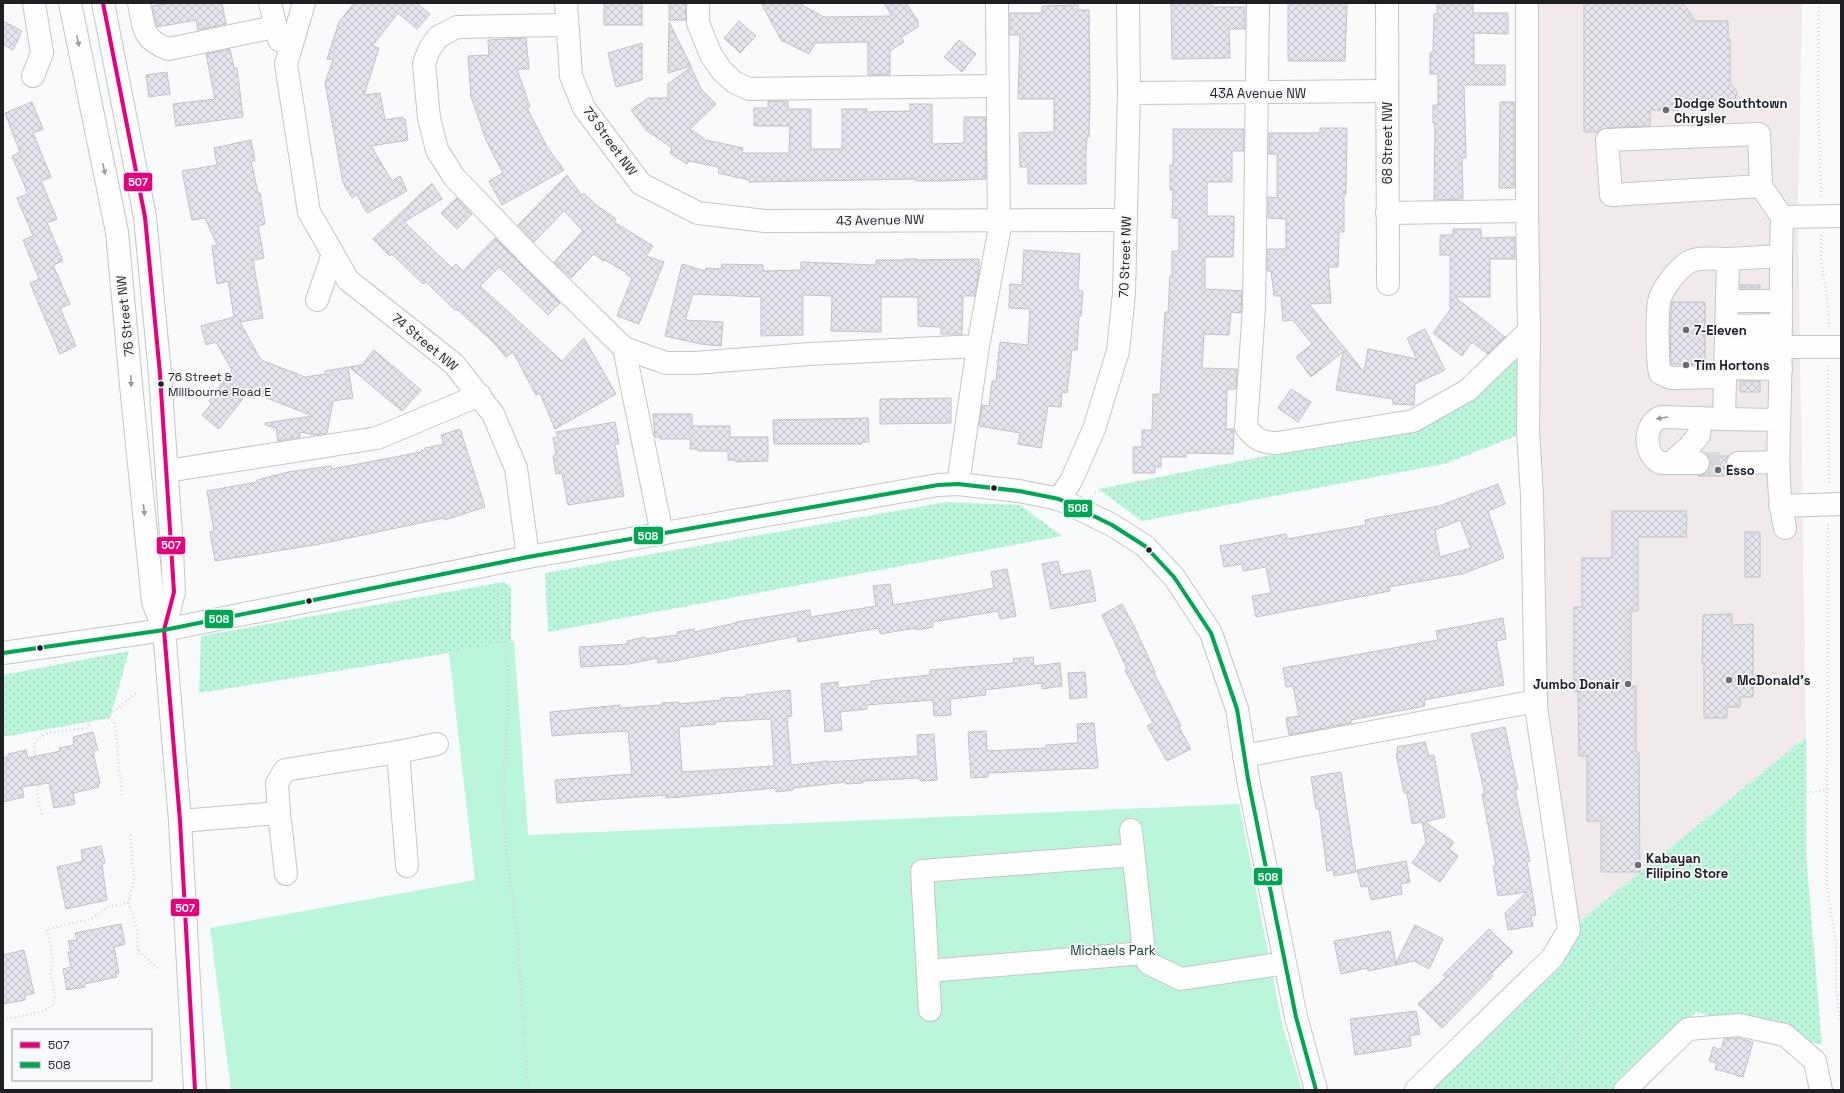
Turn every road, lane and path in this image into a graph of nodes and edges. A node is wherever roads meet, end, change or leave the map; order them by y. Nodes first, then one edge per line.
1 (34, 3) edge
2 (70, 3) edge
3 (104, 3) edge
4 (139, 3) edge
5 (270, 3) edge
6 (304, 3) edge
7 (566, 3) edge
8 (698, 3) edge
9 (997, 3) edge
10 (1128, 3) edge
11 (1258, 3) edge
12 (1387, 3) edge
13 (1527, 3) edge
14 (1819, 3) edge
15 (567, 25) junction
16 (274, 27) junction
17 (286, 64) junction
18 (33, 76) dead end
19 (997, 86) junction
20 (1387, 91) junction
21 (1258, 93) junction
22 (1129, 94) junction
23 (641, 184) joint
24 (1761, 186) junction
25 (1821, 200) dead end
26 (1527, 211) junction
27 (1388, 213) junction
28 (1841, 216) edge
29 (1782, 217) junction
30 (1000, 219) junction
31 (1126, 220) junction
32 (1821, 244) dead end
33 (333, 254) junction
34 (1781, 256) junction
35 (1728, 259) junction
36 (1388, 284) dead end
37 (317, 300) dead end
38 (1727, 301) junction
39 (1781, 301) junction
40 (1781, 325) junction
41 (1726, 326) junction
42 (1529, 331) junction
43 (978, 346) junction
44 (1782, 347) junction
45 (624, 348) junction
46 (1833, 348) edge
47 (1725, 364) junction
48 (1781, 369) junction
49 (480, 396) junction
50 (1701, 418) junction
51 (1724, 419) junction
52 (1779, 420) junction
53 (1245, 456) dead end
54 (1778, 462) junction
55 (1671, 463) junction
56 (1698, 463) tunnel mouth
57 (1738, 463) tunnel mouth
58 (167, 471) junction
59 (1829, 482) dead end
60 (958, 484) junction
61 (1095, 493) dead end
62 (1059, 499) junction
63 (1841, 504) edge
64 (1780, 506) junction
65 (1785, 528) dead end
66 (1828, 530) dead end
67 (662, 534) junction
68 (528, 557) junction
69 (495, 564) junction
70 (164, 630) junction
71 (3, 653) edge
72 (138, 692) dead end
73 (1536, 701) junction
74 (107, 717) junction
75 (437, 744) dead end
76 (398, 752) junction
77 (1244, 756) junction
78 (1828, 790) junction
79 (122, 797) dead end
80 (279, 813) junction
81 (42, 814) dead end
82 (180, 821) junction
83 (1131, 830) dead end
84 (130, 832) dead end
85 (1133, 855) junction
86 (407, 866) dead end
87 (286, 874) dead end
88 (128, 903) junction
89 (139, 951) junction
90 (1144, 953) junction
91 (140, 956) dead end
92 (1285, 964) junction
93 (158, 968) dead end
94 (928, 971) junction
95 (930, 1010) dead end
96 (3, 1020) edge
97 (1841, 1026) edge
98 (195, 1090) edge
99 (528, 1090) edge
100 (1316, 1090) edge
101 (1416, 1090) edge
102 (1542, 1090) edge
103 (1625, 1090) edge
104 (1821, 1090) edge

1 - 18 street
2 -> 70 street, 76 Street NW
3 - 58 street, 76 Street NW
4 - 16 street
5 - 16 street, 74 Street NW
6 - 17 street, 74 Street NW
7 - 15 street, 73 Street NW
8 - 19 street
9 - 19 street
10 - 22 street, 70 Street NW
11 - 21 street
12 - 20 street, 68 Street NW
13 - 26 street
14 - 25 path
15 - 23 street, 73 Street NW
15 - 45 street
16 - 17 street, 74 Street NW
17 - 33 street, 74 Street NW
19 - 30 street
20 - 21 street, 43A Avenue NW
20 - 27 street, 68 Street NW
21 - 22 street, 43A Avenue NW
21 - 42 street
22 - 31 street, 70 Street NW
23 - 30 street, 43 Avenue NW
24 - 24 street
24 - 29 street
26 - 27 street
26 - 42 street
27 - 36 street, 68 Street NW
28 - 29 street
29 - 34 street
30 - 31 street, 43 Avenue NW
30 - 43 street
31 - 62 street, 70 Street NW
32 - 46 path
33 - 37 street
33 - 49 street, 74 Street NW
34 - 35 street
34 - 39 street
35 - 38 street
35 - 47 street
38 - 39 street
38 - 41 street
39 - 40 street
40 - 41 street
40 - 44 street
41 - 47 street
42 - 73 street
43 - 45 street
43 - 60 street
44 - 46 street
44 - 47 street
44 - 48 street
45 - 67 street
46 - 59 path
47 - 48 street
47 - 51 street
48 - 52 street
49 - 58 street
49 - 68 street, 74 Street NW
50 - 51 street
50 - 55 street
50 -> 55 street
51 - 52 street
52 - 54 street
53 - 61 path
54 - 57 street
54 - 64 street
55 - 56 street
58 - 70 street, 76 Street NW
60 - 62 street
60 - 67 street
62 - 77 street
63 - 64 street
64 - 65 street
66 - 78 path
67 - 68 street
68 - 69 street
69 - 70 street
69 - 99 path
70 - 71 street
70 - 82 street, 76 Street NW
72 - 74 path
73 - 77 street
73 - 101 street
74 - 79 path
74 - 81 path
75 - 76 street
76 - 80 street
76 - 86 street
77 - 92 street
78 - 97 path
78 - 102 path
80 - 82 street
80 - 87 street
82 - 98 street, 76 Street NW
83 - 85 street
84 - 88 path
85 - 90 street
85 - 94 street
88 - 89 path
88 - 96 path
89 - 91 path
89 - 93 path
90 - 92 street
90 - 94 street
92 - 100 street
94 - 95 street
103 - 104 street

